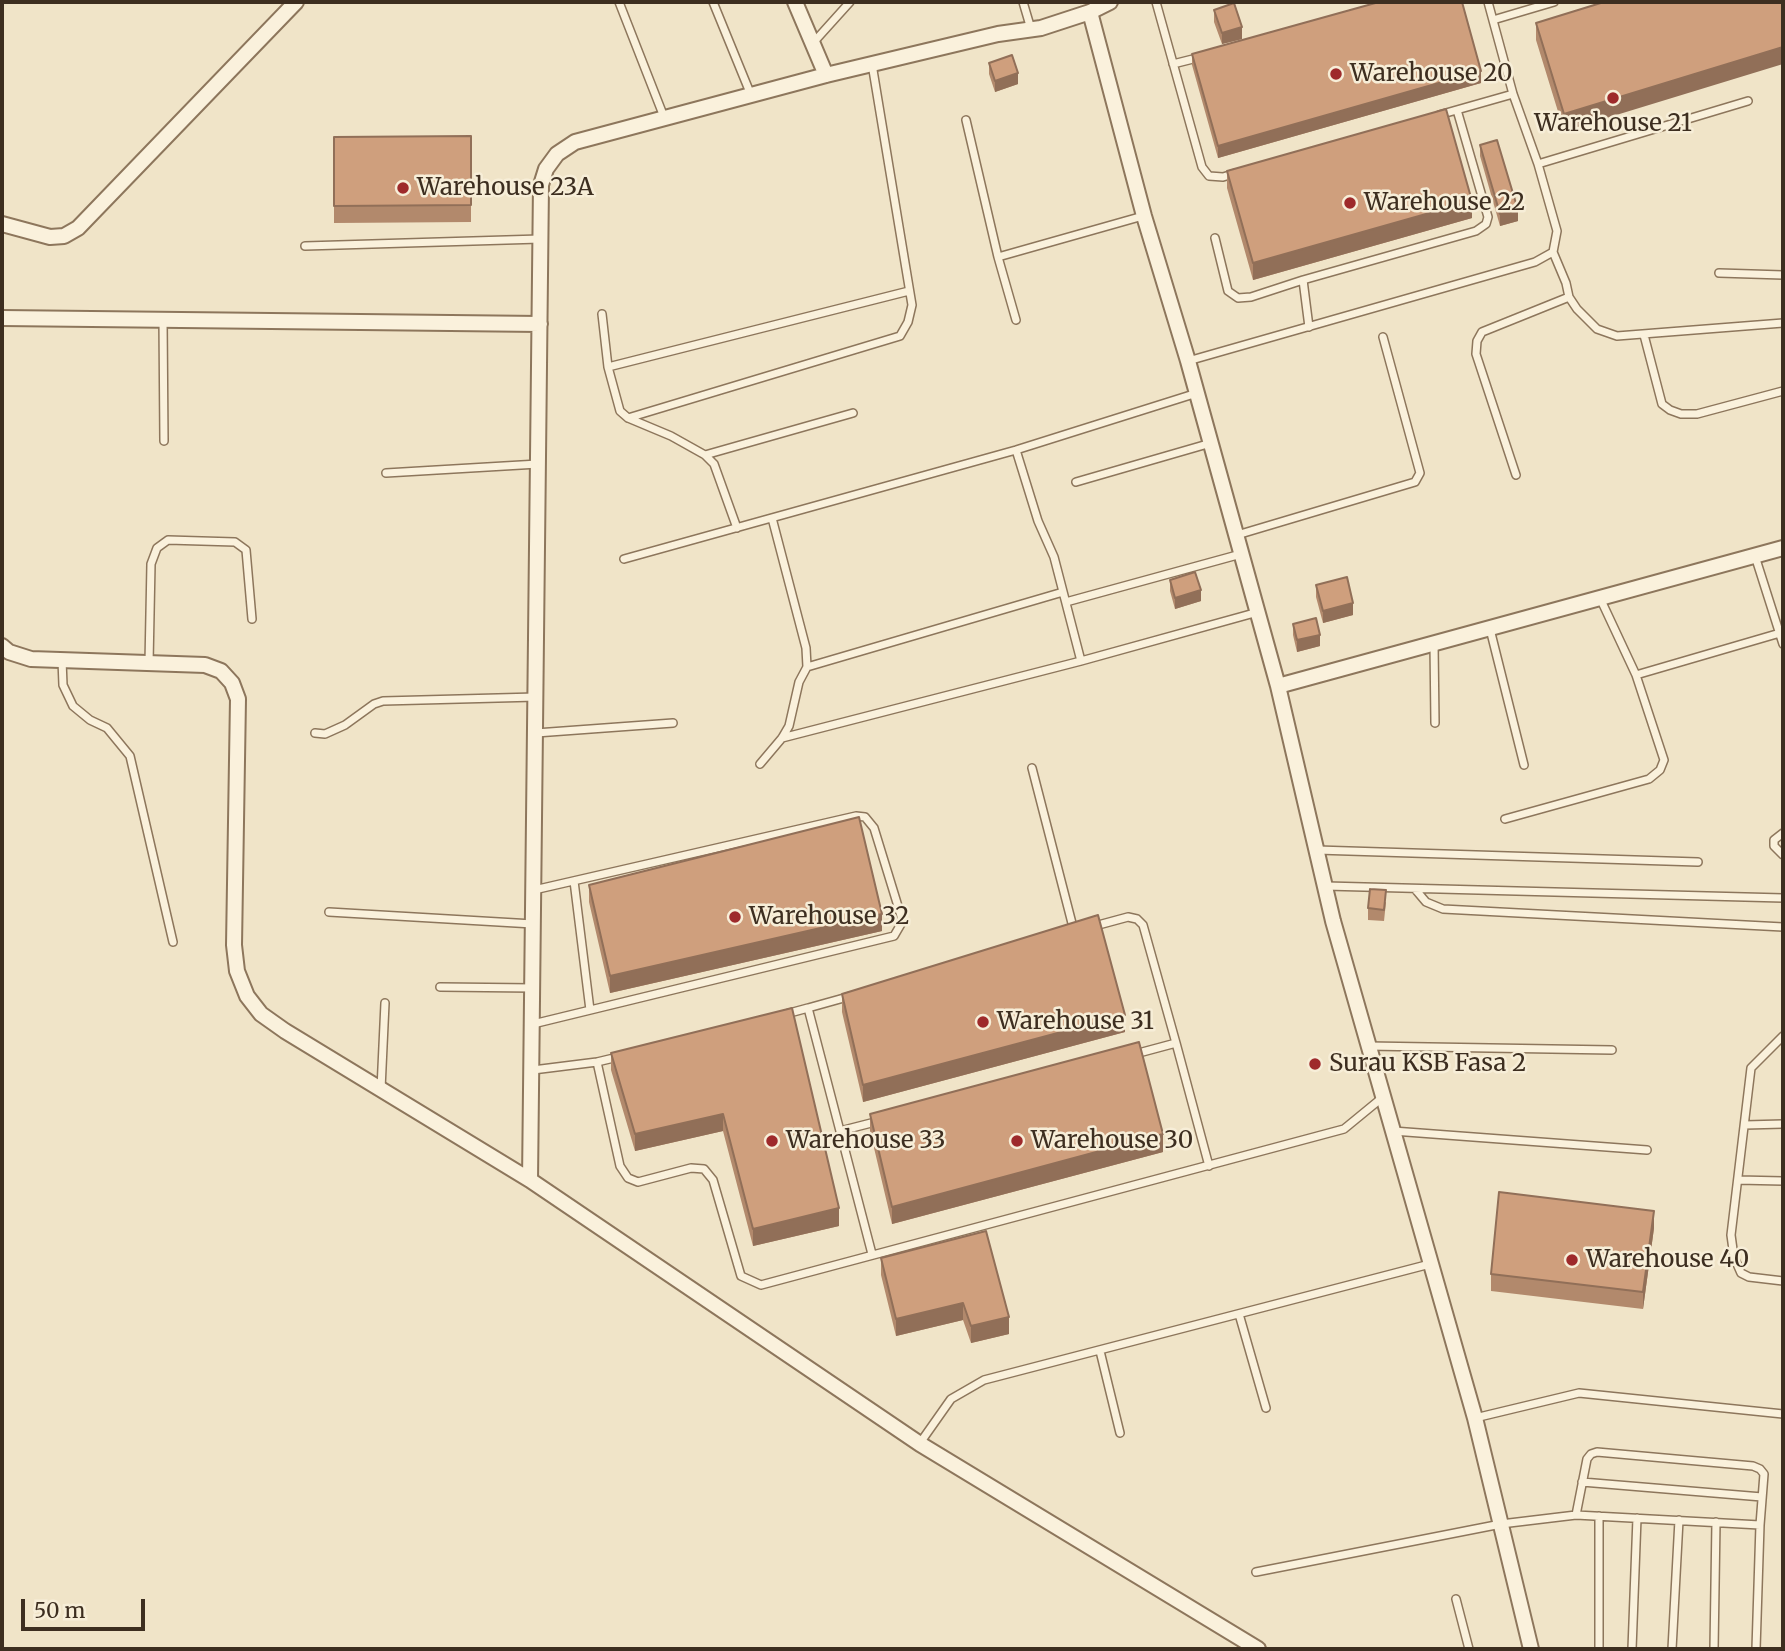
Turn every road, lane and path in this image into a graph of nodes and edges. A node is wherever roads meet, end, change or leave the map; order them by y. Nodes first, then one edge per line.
1 (296, 2) edge
2 (619, 2) edge
3 (713, 2) edge
4 (795, 2) edge
5 (850, 2) edge
6 (1023, 2) edge
7 (1110, 2) edge
8 (1156, 2) edge
9 (1488, 2) edge
10 (1554, 2) edge
11 (1090, 12) junction
12 (1493, 20) junction
13 (1032, 30) junction
14 (813, 43) junction
15 (1213, 53) edge
16 (1173, 64) junction
17 (872, 65) junction
18 (826, 75) junction
19 (1513, 94) junction
20 (751, 95) junction
21 (1748, 101) dead end
22 (1457, 110) junction
23 (1431, 117) edge
24 (665, 118) junction
25 (966, 120) dead end
26 (1538, 164) junction
27 (1249, 169) edge
28 (1144, 216) junction
29 (2, 224) edge
30 (1215, 238) dead end
31 (541, 239) junction
32 (305, 246) dead end
33 (1553, 252) junction
34 (998, 257) junction
35 (1719, 274) dead end
36 (1783, 275) edge
37 (1303, 279) junction
38 (909, 291) junction
39 (1569, 297) junction
40 (602, 314) dead end
41 (2, 318) edge
42 (163, 320) junction
43 (1016, 320) dead end
44 (1783, 323) edge
45 (540, 324) junction
46 (1309, 327) junction
47 (1644, 335) junction
48 (1383, 337) dead end
49 (1188, 361) junction
50 (608, 367) junction
51 (1783, 391) edge
52 (1197, 393) junction
53 (853, 413) dead end
54 (628, 418) junction
55 (164, 441) dead end
56 (1211, 443) junction
57 (1017, 450) junction
58 (705, 455) junction
59 (539, 464) junction
60 (386, 473) dead end
61 (1516, 475) dead end
62 (1076, 482) dead end
63 (772, 518) junction
64 (737, 528) junction
65 (1237, 536) junction
66 (1783, 548) edge
67 (1242, 554) junction
68 (1755, 556) junction
69 (624, 559) dead end
70 (1063, 592) junction
71 (1600, 598) junction
72 (1066, 602) junction
73 (1258, 612) junction
74 (252, 619) dead end
75 (1490, 629) junction
76 (1780, 634) junction
77 (1434, 644) junction
78 (1783, 644) edge
79 (2, 646) edge
80 (62, 660) junction
81 (1081, 661) junction
82 (149, 663) junction
83 (807, 667) junction
84 (1636, 675) junction
85 (1278, 686) junction
86 (536, 696) junction
87 (673, 723) dead end
88 (1435, 723) dead end
89 (315, 733) dead end
90 (536, 733) junction
91 (782, 738) junction
92 (760, 764) dead end
93 (1524, 765) dead end
94 (1032, 768) dead end
95 (1505, 819) dead end
96 (1783, 833) edge
97 (1316, 850) junction
98 (1783, 855) edge
99 (1698, 862) dead end
100 (575, 881) junction
101 (1325, 886) junction
102 (1415, 889) junction
103 (534, 890) junction
104 (1783, 898) edge
105 (329, 912) dead end
106 (534, 924) junction
107 (1783, 927) edge
108 (1074, 932) junction
109 (1061, 936) edge
110 (173, 942) dead end
111 (440, 987) dead end
112 (533, 988) junction
113 (861, 993) edge
114 (385, 1003) dead end
115 (808, 1008) junction
116 (590, 1010) junction
117 (782, 1015) edge
118 (533, 1024) junction
119 (1783, 1036) edge
120 (1176, 1043) junction
121 (1368, 1046) junction
122 (1612, 1050) dead end
123 (623, 1055) edge
124 (1122, 1057) edge
125 (597, 1062) junction
126 (533, 1070) junction
127 (381, 1090) junction
128 (1383, 1097) junction
129 (893, 1117) edge
130 (1783, 1124) edge
131 (1745, 1125) junction
132 (840, 1131) junction
133 (1393, 1131) junction
134 (1647, 1150) dead end
135 (1209, 1166) junction
136 (530, 1180) junction
137 (1738, 1180) junction
138 (1783, 1181) edge
139 (872, 1254) junction
140 (1430, 1264) junction
141 (1783, 1281) edge
142 (1239, 1314) junction
143 (1100, 1351) junction
144 (1266, 1408) dead end
145 (1783, 1413) edge
146 (1475, 1418) junction
147 (1120, 1433) dead end
148 (920, 1444) junction
149 (1582, 1482) junction
150 (1762, 1497) junction
151 (1576, 1515) junction
152 (1599, 1516) junction
153 (1637, 1518) junction
154 (1679, 1520) junction
155 (1716, 1522) junction
156 (1501, 1524) junction
157 (1760, 1525) junction
158 (1256, 1572) dead end
159 (1456, 1599) dead end
160 (1258, 1649) edge
161 (1469, 1649) edge
162 (1531, 1649) edge
163 (1599, 1649) edge
164 (1632, 1649) edge
165 (1672, 1649) edge
166 (1714, 1649) edge
167 (1756, 1649) edge

1 - 29 street
2 - 24 lane
3 - 20 lane
4 - 14 street
5 - 14 lane
6 - 13 lane
7 - 11 street
8 - 16 lane
9 - 12 lane
10 - 12 lane
11 - 13 street
11 - 28 street
12 - 19 lane
13 - 17 street
14 - 18 street
15 - 16 lane
16 - 27 lane
17 - 18 street
17 - 38 lane
18 - 20 street
19 - 22 lane
19 - 26 lane
20 - 24 street
21 - 26 lane
22 - 23 lane
22 - 37 lane
24 - 31 street
25 - 34 lane
26 - 33 lane
28 - 34 lane
28 - 49 street
30 - 37 lane
31 - 32 lane
31 - 45 street
33 - 39 lane
33 - 46 lane
34 - 43 lane
35 - 36 lane
37 - 46 lane
38 - 50 lane
38 - 54 lane
39 - 47 lane
39 - 61 lane
40 - 50 lane
41 - 42 street
42 - 45 street
42 - 55 lane
44 - 47 lane
45 - 59 street
46 - 49 lane
47 - 51 lane
48 - 65 lane
49 - 52 street
50 - 54 lane
52 - 56 street
52 - 57 lane
53 - 58 lane
54 - 58 lane
56 - 62 lane
56 - 65 street
57 - 63 lane
57 - 70 lane
58 - 64 lane
59 - 60 lane
59 - 86 street
63 - 64 lane
63 - 83 lane
64 - 69 lane
65 - 67 street
66 - 68 street
67 - 72 lane
67 - 73 street
68 - 71 street
68 - 76 lane
70 - 72 lane
70 - 83 lane
71 - 75 street
71 - 84 lane
72 - 81 lane
73 - 81 lane
73 - 85 street
74 - 82 lane
75 - 77 street
75 - 93 lane
76 - 78 lane
76 - 84 lane
77 - 85 street
77 - 88 lane
79 - 80 street
80 - 82 street
80 - 110 lane
81 - 91 lane
82 - 127 street
83 - 91 lane
84 - 95 lane
85 - 97 street
86 - 89 lane
86 - 90 street
87 - 90 lane
90 - 103 street
91 - 92 lane
94 - 108 lane
96 - 98 lane
97 - 99 lane
97 - 101 street
100 - 103 lane
100 - 116 lane
100 - 116 lane
101 - 102 lane
101 - 121 street
102 - 104 lane
102 - 107 lane
103 - 106 street
105 - 106 lane
106 - 112 street
108 - 109 lane
108 - 120 lane
111 - 112 lane
112 - 118 street
113 - 115 lane
114 - 127 lane
115 - 117 lane
115 - 132 lane
116 - 118 lane
118 - 126 street
119 - 131 lane
120 - 124 lane
120 - 135 lane
121 - 122 lane
121 - 128 street
123 - 125 lane
125 - 126 lane
125 - 139 lane
126 - 136 street
127 - 136 street
128 - 133 street
128 - 135 lane
129 - 132 lane
130 - 131 lane
131 - 137 lane
132 - 139 lane
133 - 134 lane
133 - 140 street
135 - 139 lane
136 - 148 street
137 - 138 lane
137 - 141 lane
140 - 142 lane
140 - 146 street
142 - 143 lane
142 - 144 lane
143 - 147 lane
143 - 148 lane
145 - 146 lane
146 - 156 street
148 - 160 street
149 - 150 lane
149 - 150 lane
149 - 151 lane
150 - 157 lane
151 - 152 lane
151 - 156 lane
152 - 153 lane
152 - 163 lane
153 - 154 lane
153 - 164 lane
154 - 155 lane
154 - 165 lane
155 - 157 lane
155 - 166 lane
156 - 158 lane
156 - 162 street
157 - 167 lane
159 - 161 lane

